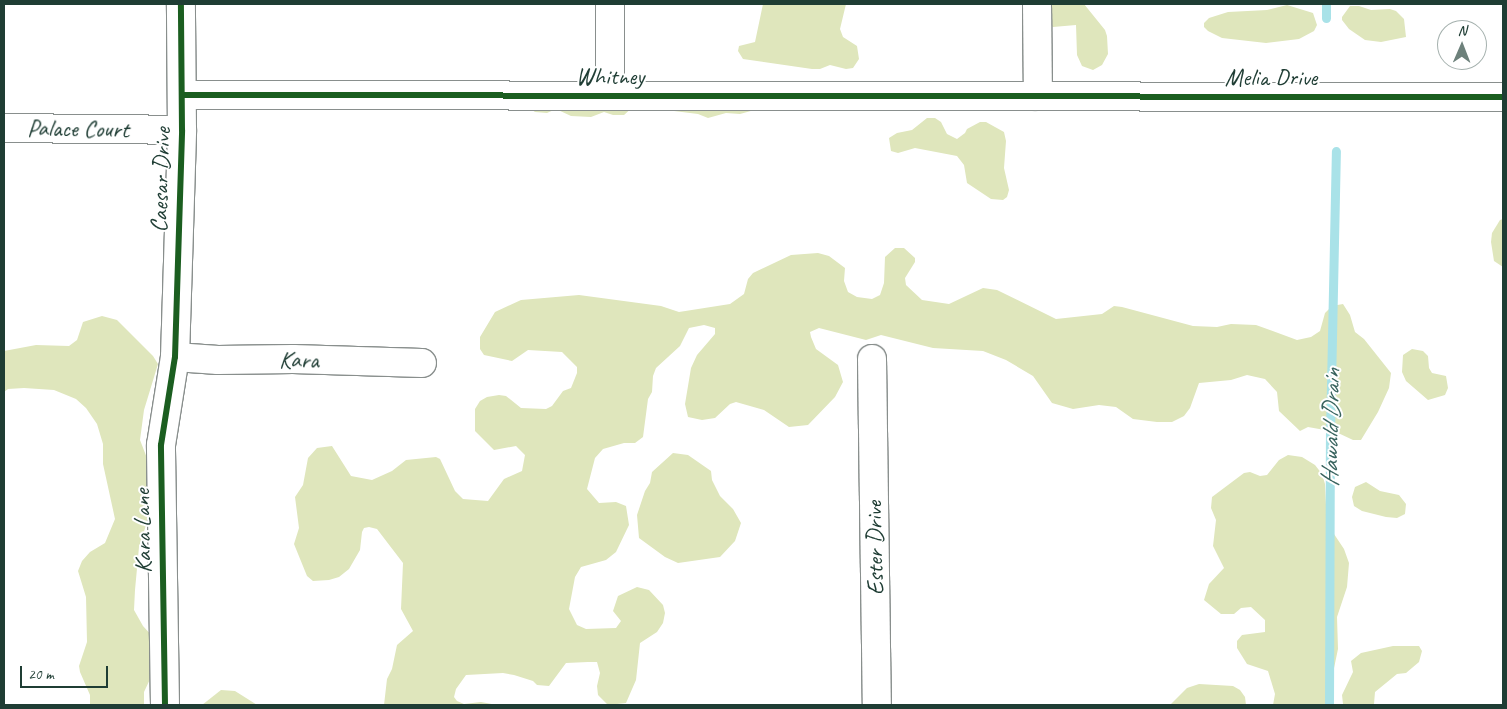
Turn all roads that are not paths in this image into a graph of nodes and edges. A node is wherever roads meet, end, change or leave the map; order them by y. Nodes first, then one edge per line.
1 (181, 4) edge
2 (610, 4) edge
3 (1037, 4) edge
4 (182, 95) junction
5 (610, 96) junction
6 (1038, 96) junction
7 (1503, 97) edge
8 (4, 128) edge
9 (182, 130) junction
10 (175, 357) junction
11 (872, 359) dead end
12 (422, 363) dead end
13 (165, 705) edge
14 (876, 705) edge

1 - 4 street, Caesar Drive
2 - 5 street
3 - 6 street
4 - 5 street, Whitney
4 - 9 street, Caesar Drive
5 - 6 street, Whitney
6 - 7 street, Melia Drive
8 - 9 street, Palace Court
9 - 10 street, Caesar Drive
10 - 12 street, Kara
10 - 13 street, Kara Lane
11 - 14 street, Ester Drive

